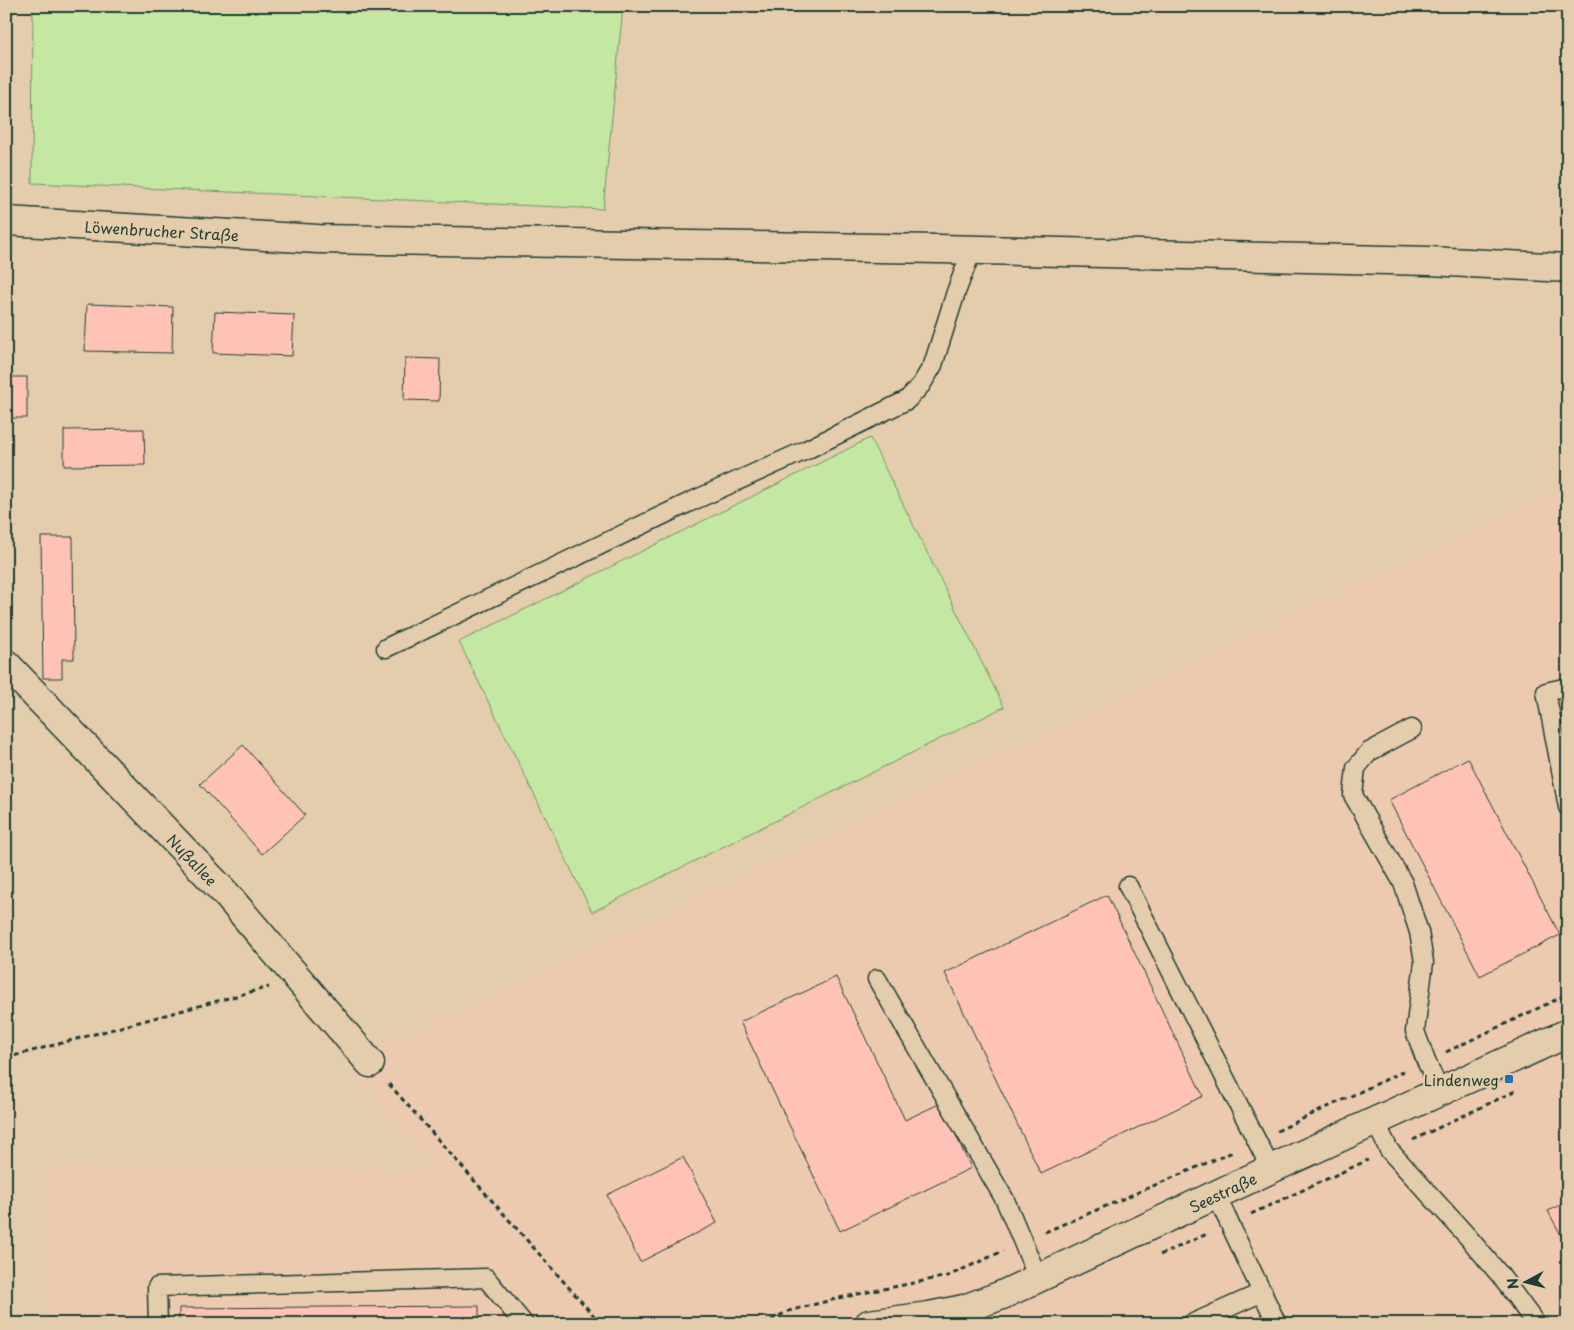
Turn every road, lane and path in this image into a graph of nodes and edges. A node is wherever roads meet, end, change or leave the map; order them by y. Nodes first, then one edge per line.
1 (6, 221) edge
2 (972, 250) junction
3 (1568, 268) edge
4 (386, 648) dead end
5 (6, 664) edge
6 (1568, 687) edge
7 (1412, 729) dead end
8 (1568, 807) edge
9 (1128, 886) dead end
10 (877, 979) dead end
11 (302, 983) junction
12 (1568, 994) edge
13 (1568, 1033) edge
14 (6, 1058) edge
15 (1426, 1061) junction
16 (370, 1063) joint
17 (1524, 1087) dead end
18 (1440, 1091) junction
19 (1374, 1121) junction
20 (1257, 1141) junction
21 (1389, 1150) junction
22 (1271, 1169) junction
23 (1216, 1195) junction
24 (1230, 1224) junction
25 (1022, 1242) junction
26 (1156, 1257) dead end
27 (1038, 1278) junction
28 (1263, 1292) junction
29 (930, 1320) edge
30 (158, 1324) edge
31 (524, 1324) edge
32 (601, 1324) edge
33 (763, 1324) edge
34 (869, 1324) edge
35 (1192, 1324) edge
36 (1277, 1324) edge
37 (1536, 1324) edge

1 - 2 street, Löwenbrucher Straße
2 - 3 street, Löwenbrucher Straße
2 - 4 lane
5 - 11 street, Nußallee
6 - 8 lane
7 - 15 lane
9 - 20 lane
10 - 25 lane
11 - 14 path
11 - 16 street, Nußallee
12 - 15 path
13 - 18 street, Seestraße
15 - 18 lane
15 - 20 path
16 - 32 path
17 - 21 path
18 - 19 street, Seestraße
19 - 21 lane
19 - 22 street, Seestraße
20 - 22 lane
20 - 25 path
21 - 24 path
21 - 37 lane
22 - 23 street, Seestraße
23 - 24 lane
23 - 27 street, Seestraße
24 - 26 path
24 - 28 lane
25 - 27 lane
25 - 33 path
27 - 29 street, Seestraße
28 - 35 lane
28 - 36 lane
29 - 34 street, Seestraße
30 - 31 lane

